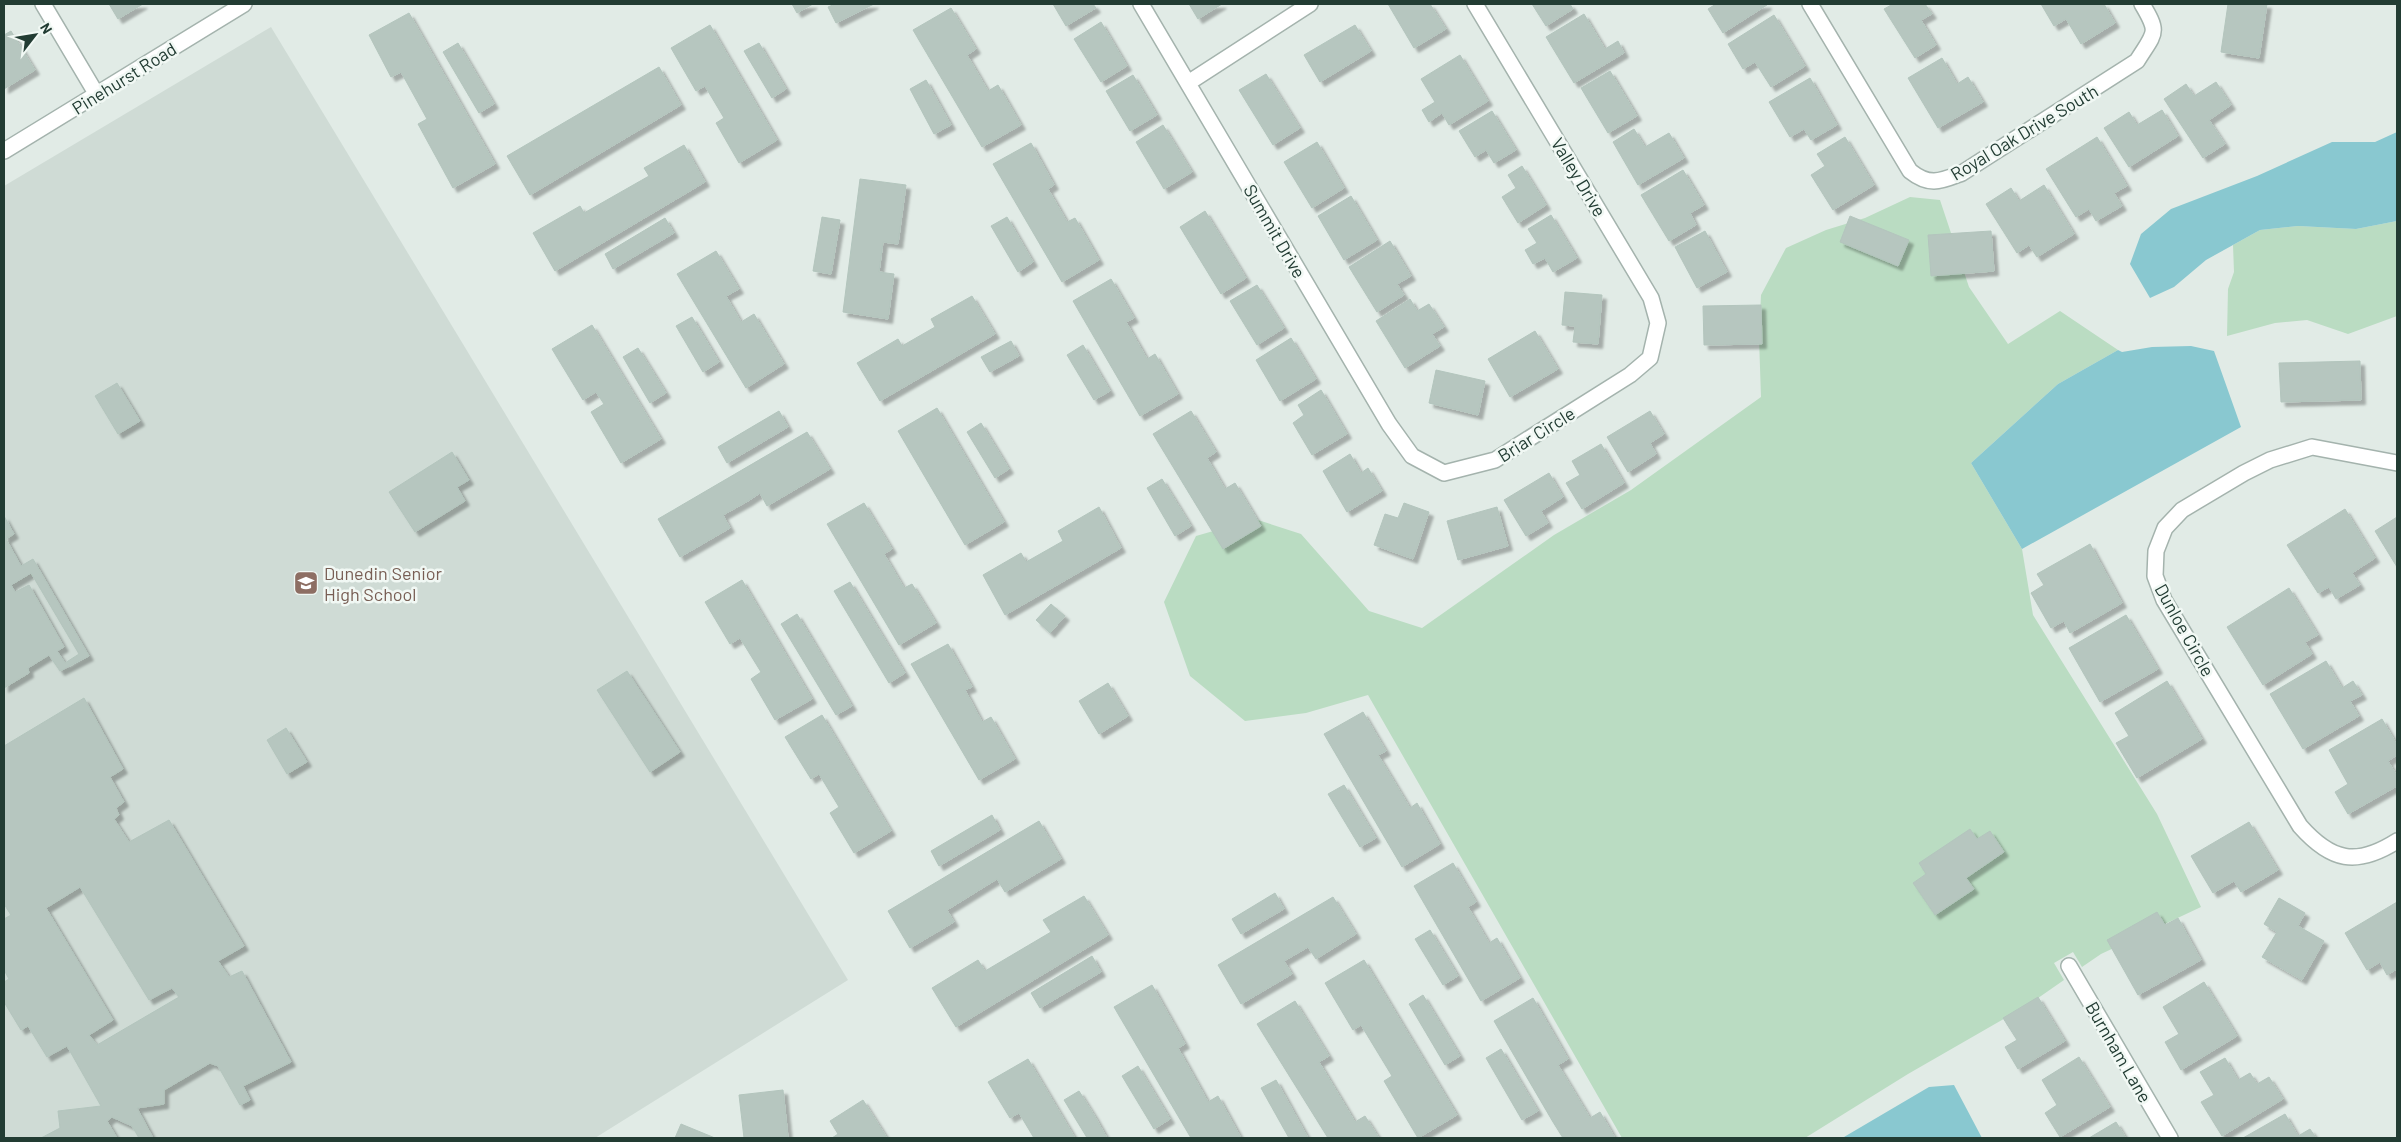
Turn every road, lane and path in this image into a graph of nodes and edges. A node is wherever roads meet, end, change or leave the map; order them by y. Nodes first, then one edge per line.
1 (43, 4) edge
2 (244, 4) edge
3 (1141, 4) edge
4 (1310, 4) edge
5 (1475, 4) edge
6 (1810, 4) edge
7 (2142, 4) edge
8 (1188, 83) junction
9 (97, 95) junction
10 (4, 151) edge
11 (1650, 358) joint
12 (1412, 456) joint
13 (2397, 463) edge
14 (2397, 841) edge
15 (2069, 966) dead end
16 (2170, 1138) edge

1 - 9 street
2 - 9 street, Pinehurst Road
3 - 8 street, Summit Drive
4 - 8 street
5 - 11 street, Valley Drive
6 - 7 street, Royal Oak Drive South
8 - 12 street, Summit Drive
9 - 10 street, Pinehurst Road
11 - 12 street, Briar Circle
13 - 14 street, Dunloe Circle
15 - 16 street, Burnham Lane

